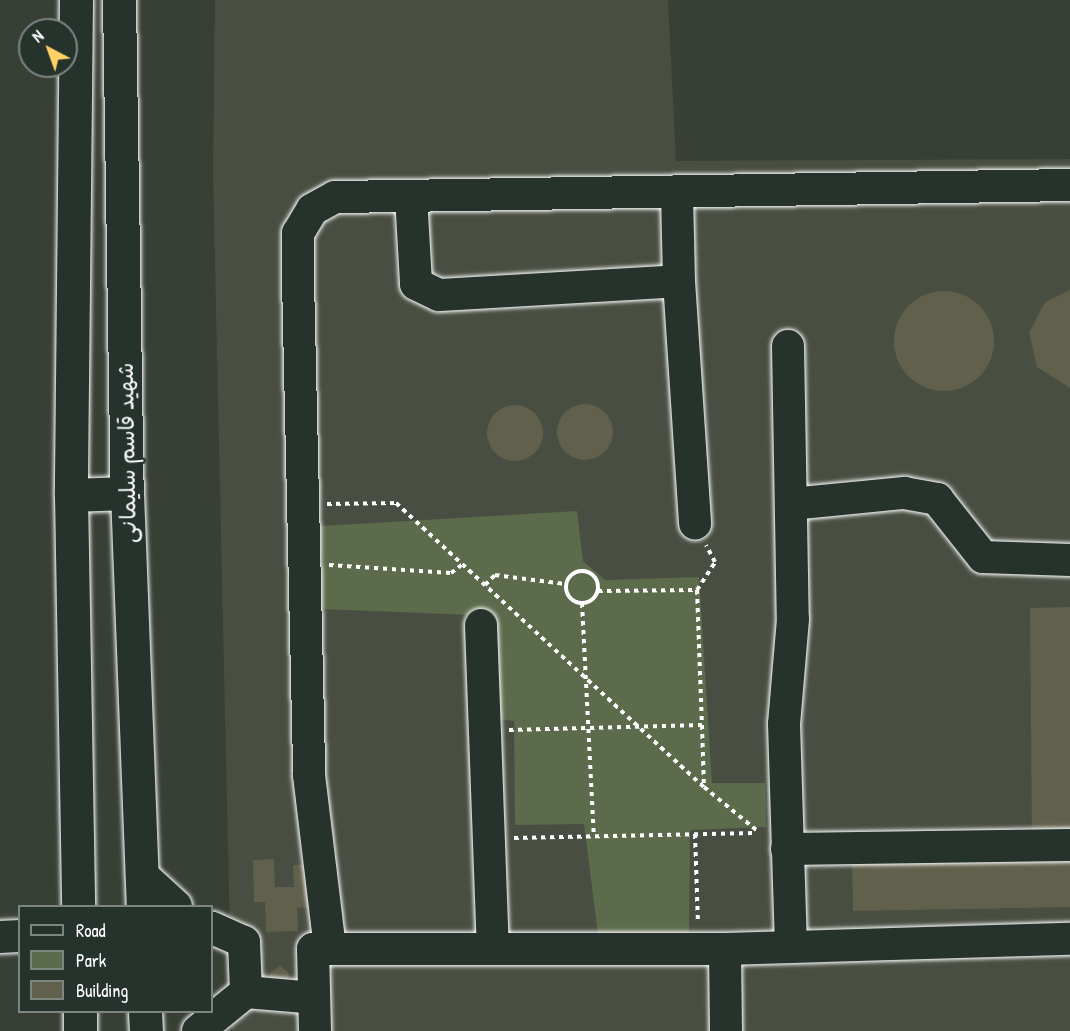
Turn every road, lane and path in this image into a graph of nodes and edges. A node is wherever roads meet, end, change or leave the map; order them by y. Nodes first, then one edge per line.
1 (76, 0) edge
2 (119, 0) edge
3 (1070, 185) edge
4 (677, 191) junction
5 (411, 195) junction
6 (679, 281) junction
7 (788, 346) dead end
8 (127, 493) junction
9 (71, 495) junction
10 (303, 504) junction
11 (791, 504) junction
12 (695, 523) joint
13 (1070, 560) edge
14 (304, 564) junction
15 (463, 564) junction
16 (566, 584) junction
17 (485, 585) junction
18 (697, 590) junction
19 (598, 591) junction
20 (582, 603) junction
21 (481, 625) dead end
22 (586, 677) junction
23 (702, 725) junction
24 (639, 727) junction
25 (589, 728) junction
26 (485, 730) junction
27 (704, 787) junction
28 (755, 833) junction
29 (695, 834) junction
30 (594, 837) junction
31 (489, 839) junction
32 (787, 840) junction
33 (1070, 845) edge
34 (142, 891) edge
35 (78, 905) edge
36 (174, 905) edge
37 (213, 928) edge
38 (18, 936) edge
39 (0, 937) edge
40 (1070, 939) edge
41 (493, 945) junction
42 (790, 947) junction
43 (330, 949) junction
44 (712, 949) junction
45 (246, 992) junction
46 (314, 998) junction
47 (80, 1013) edge
48 (145, 1013) edge
49 (80, 1031) edge
50 (146, 1031) edge
51 (198, 1031) edge
52 (315, 1031) edge
53 (726, 1031) edge

1 - 9 highway
2 - 8 highway, شهید قاسم سلیمانی
3 - 4 street
4 - 5 street
4 - 6 street
5 - 6 street
5 - 10 street
6 - 12 street
7 - 11 street
8 - 9 highway
8 - 34 highway, شهید قاسم سلیمانی
9 - 35 highway
10 - 14 street
10 - 15 path
11 - 13 street
11 - 32 street
12 - 18 path
14 - 15 path
14 - 43 street
15 - 17 path
16 - 17 path
16 - 19 path
16 - 20 path
17 - 22 path
18 - 19 path
18 - 23 path
19 - 20 path
20 - 22 path
21 - 26 street
22 - 24 path
22 - 25 path
23 - 24 path
23 - 27 path
24 - 25 path
24 - 27 path
25 - 26 path
25 - 30 path
26 - 31 street
27 - 28 path
28 - 29 path
28 - 32 path
29 - 30 path
29 - 44 path
30 - 31 path
31 - 41 street
32 - 33 street
32 - 42 street
34 - 36 street
37 - 45 street
38 - 39 street
40 - 42 street
41 - 43 street
41 - 44 street
42 - 44 street
43 - 46 street
44 - 53 street
45 - 46 street
45 - 51 street
46 - 52 street
47 - 49 highway
48 - 50 highway

